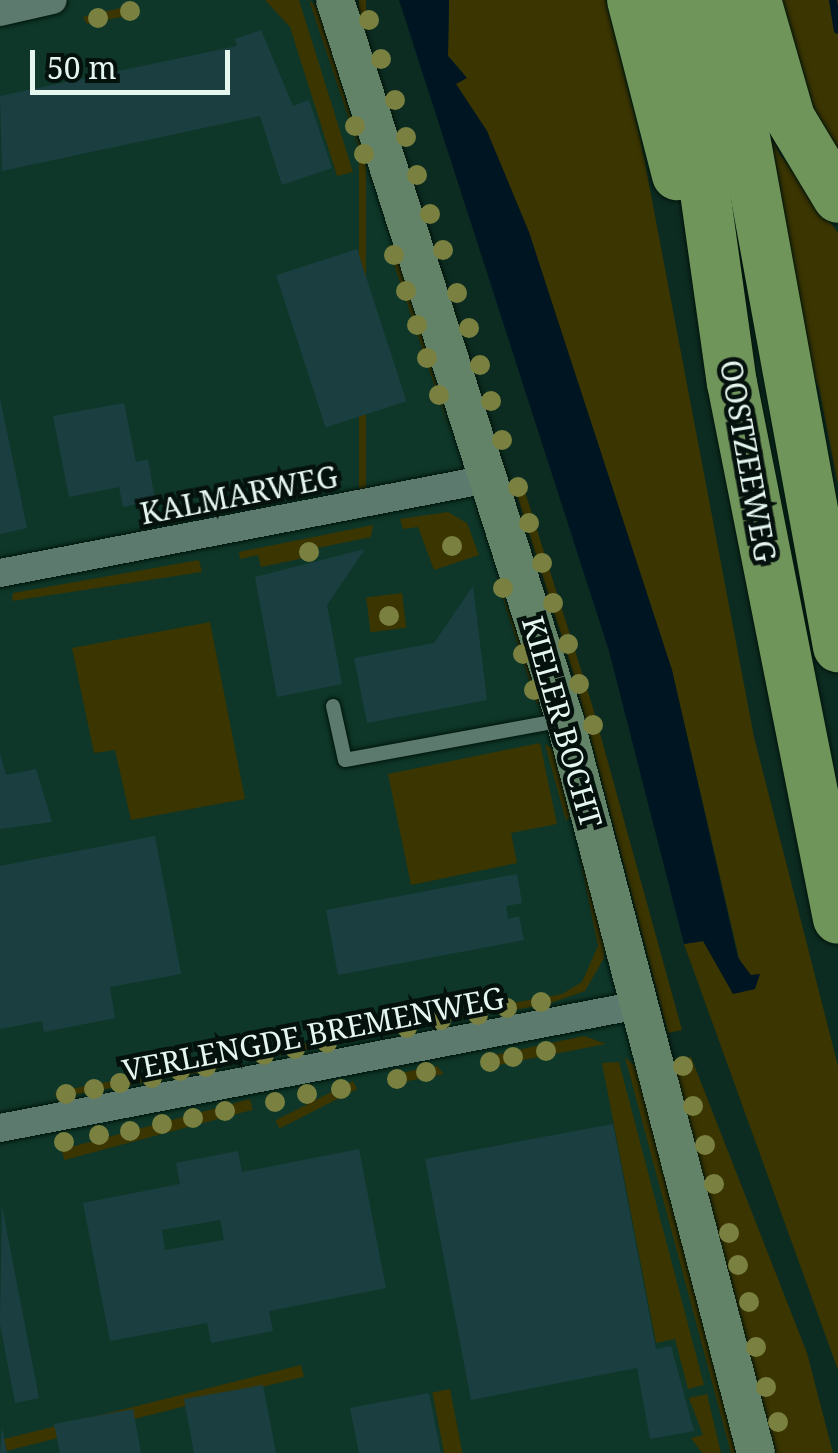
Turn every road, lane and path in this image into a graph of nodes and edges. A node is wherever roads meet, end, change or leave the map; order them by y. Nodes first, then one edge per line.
1 (54, 0) edge
2 (335, 0) edge
3 (632, 0) edge
4 (678, 0) edge
5 (720, 0) edge
6 (756, 0) edge
7 (0, 12) edge
8 (838, 198) edge
9 (732, 383) junction
10 (489, 479) junction
11 (0, 574) edge
12 (838, 647) edge
13 (333, 706) dead end
14 (565, 720) junction
15 (838, 918) edge
16 (639, 1005) junction
17 (0, 1128) edge
18 (756, 1453) edge

1 - 7 street
2 - 10 street, KIELER BOCHT
3 - 9 highway
4 - 9 highway, OOSTZEEWEG
5 - 12 highway, OOSTZEEWEG
6 - 8 highway
9 - 15 highway, OOSTZEEWEG
10 - 11 street, KALMARWEG
10 - 14 street, KIELER BOCHT
13 - 14 lane
14 - 16 street, KIELER BOCHT
16 - 17 street, VERLENGDE BREMENWEG
16 - 18 street, KIELER BOCHT

